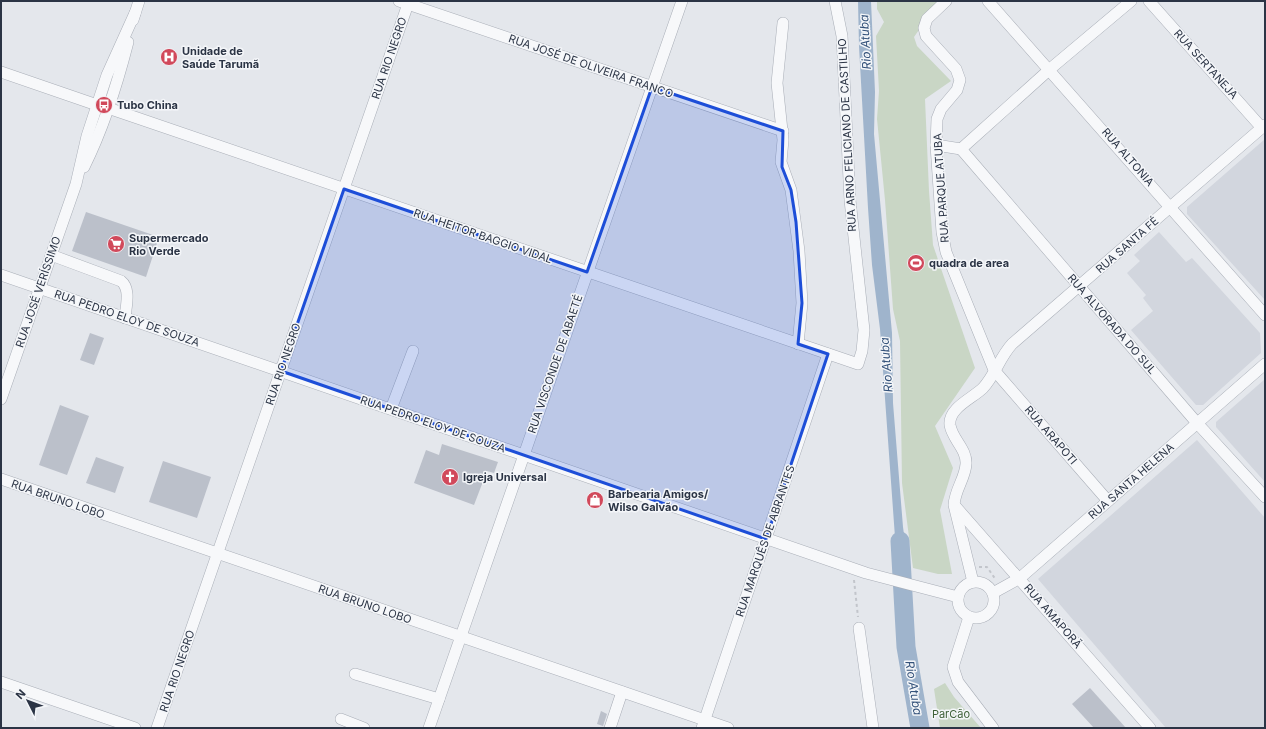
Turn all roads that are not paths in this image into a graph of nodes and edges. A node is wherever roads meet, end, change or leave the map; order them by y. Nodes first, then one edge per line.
1 (139, 1) edge
2 (682, 1) edge
3 (835, 1) edge
4 (946, 1) edge
5 (988, 1) edge
6 (1131, 1) edge
7 (1149, 1) edge
8 (405, 2) edge
9 (135, 13) junction
10 (783, 23) dead end
11 (1050, 69) junction
12 (1, 72) edge
13 (652, 87) junction
14 (97, 104) junction
15 (108, 108) junction
16 (1264, 126) edge
17 (783, 131) junction
18 (936, 145) junction
19 (962, 150) junction
20 (76, 184) junction
21 (344, 189) junction
22 (1171, 207) junction
23 (51, 255) junction
24 (587, 272) junction
25 (1, 275) edge
26 (1079, 286) junction
27 (40, 288) junction
28 (1264, 311) edge
29 (125, 318) junction
30 (798, 344) junction
31 (413, 351) dead end
32 (828, 354) junction
33 (858, 364) joint
34 (1265, 364) edge
35 (994, 370) junction
36 (280, 372) junction
37 (1, 399) edge
38 (391, 410) junction
39 (1197, 423) junction
40 (524, 455) junction
41 (1, 479) edge
42 (1265, 497) edge
43 (1108, 501) junction
44 (954, 505) junction
45 (766, 539) junction
46 (217, 553) junction
47 (1020, 578) junction
48 (973, 582) junction
49 (997, 591) junction
50 (958, 597) junction
51 (970, 617) junction
52 (859, 628) road end
53 (461, 636) junction
54 (355, 674) dead end
55 (1, 682) edge
56 (622, 692) junction
57 (439, 699) junction
58 (341, 719) dead end
59 (704, 724) edge
60 (135, 728) edge
61 (157, 728) edge
62 (364, 728) edge
63 (429, 728) edge
64 (610, 728) edge
65 (728, 728) edge
66 (873, 728) edge
67 (993, 728) edge
68 (1150, 728) edge

1 - 9 street, RUA JOSÉ VERÍSSIMO
2 - 13 street, RUA VISCONDE DE ABAETÉ
3 - 33 street, RUA ARNO FELICIANO DE CASTILHO
4 - 18 street, RUA PARQUE ATUBA
5 - 11 street, RUA ALTONIA
6 - 11 street
7 - 16 street, RUA SERTANEJA
8 - 13 street, RUA JOSÉ DE OLIVEIRA FRANCO
8 - 21 street, RUA RIO NEGRO
9 - 14 street, RUA JOSÉ VERÍSSIMO
9 - 15 street, RUA JOSÉ VERÍSSIMO
10 - 17 street
11 - 19 street
11 - 22 street, RUA ALTONIA
12 - 14 street
13 - 17 street, RUA JOSÉ DE OLIVEIRA FRANCO
13 - 24 street, RUA VISCONDE DE ABAETÉ
14 - 20 street, RUA JOSÉ VERÍSSIMO
15 - 20 street, RUA JOSÉ VERÍSSIMO
15 - 21 street, RUA HEITOR BAGGIO VIDAL
16 - 22 street, RUA SANTA FÉ
17 - 30 street
18 - 19 street
18 - 35 street, RUA PARQUE ATUBA
19 - 26 street, RUA ALVORADA DO SUL
20 - 23 street, RUA JOSÉ VERÍSSIMO
21 - 24 street, RUA HEITOR BAGGIO VIDAL
21 - 36 street, RUA RIO NEGRO
22 - 26 street, RUA SANTA FÉ
22 - 28 street, RUA ALTONIA
23 - 27 street, RUA JOSÉ VERÍSSIMO
23 - 29 street
24 - 30 street, RUA HEITOR BAGGIO VIDAL
24 - 40 street, RUA VISCONDE DE ABAETÉ
25 - 27 street, RUA PEDRO ELOY DE SOUZA
26 - 35 street, RUA SANTA FÉ
26 - 39 street, RUA ALVORADA DO SUL
27 - 29 street, RUA PEDRO ELOY DE SOUZA
27 - 37 street, RUA JOSÉ VERÍSSIMO
29 - 36 street, RUA PEDRO ELOY DE SOUZA
30 - 32 street, RUA HEITOR BAGGIO VIDAL
31 - 38 street
32 - 33 street, RUA HEITOR BAGGIO VIDAL
32 - 45 street, RUA MARQUÊS DE ABRANTES
34 - 39 street, RUA SANTA HELENA
35 - 43 street, RUA ARAPOTI
35 - 44 street
36 - 38 street, RUA PEDRO ELOY DE SOUZA
36 - 46 street, RUA RIO NEGRO
38 - 40 street, RUA PEDRO ELOY DE SOUZA
39 - 42 street, RUA ALVORADA DO SUL
39 - 43 street, RUA SANTA HELENA
40 - 45 street, RUA PEDRO ELOY DE SOUZA
40 - 53 street, RUA VISCONDE DE ABAETÉ
41 - 46 street, RUA BRUNO LOBO
43 - 47 street, RUA SANTA HELENA
44 - 47 street, RUA AMAPORÃ
44 - 48 street
45 - 50 street, RUA PEDRO ELOY DE SOUZA
45 - 59 street, RUA MARQUÊS DE ABRANTES
46 - 53 street, RUA BRUNO LOBO
46 - 61 street, RUA RIO NEGRO
47 - 49 street, RUA SANTA HELENA
47 - 68 street, RUA AMAPORÃ
48 - 49 street
48 - 50 street
49 - 51 street
50 - 51 street
51 - 67 street
52 - 66 street
53 - 56 street, RUA BRUNO LOBO
53 - 57 street, RUA VISCONDE DE ABAETÉ
54 - 57 street
55 - 60 street
56 - 59 street, RUA BRUNO LOBO
56 - 64 street
57 - 63 street, RUA VISCONDE DE ABAETÉ
58 - 62 street
59 - 65 street, RUA BRUNO LOBO

